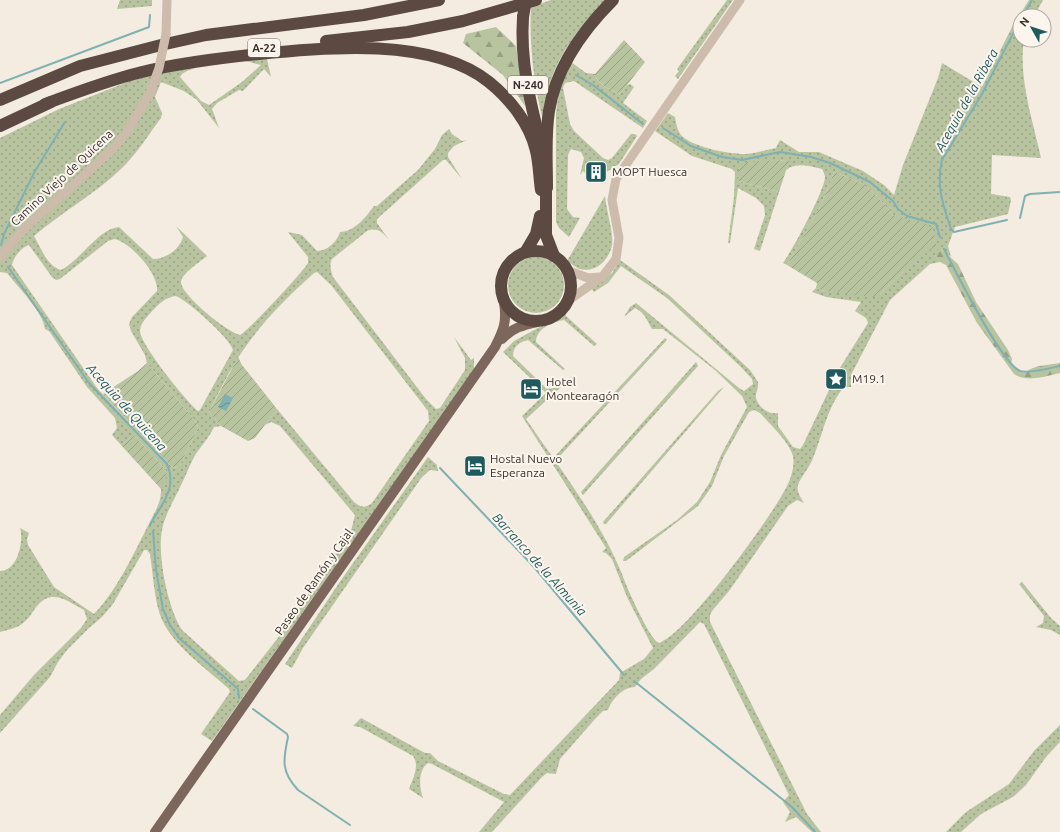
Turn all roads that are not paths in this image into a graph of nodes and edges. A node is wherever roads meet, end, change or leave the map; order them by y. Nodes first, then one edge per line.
1 (167, 0) edge
2 (439, 0) edge
3 (526, 0) edge
4 (536, 0) edge
5 (613, 0) edge
6 (740, 0) edge
7 (0, 100) edge
8 (45, 104) junction
9 (0, 126) edge
10 (544, 189) junction
11 (541, 234) junction
12 (526, 251) junction
13 (554, 256) junction
14 (0, 258) edge
15 (568, 270) junction
16 (603, 276) junction
17 (569, 300) junction
18 (504, 302) junction
19 (537, 322) junction
20 (495, 347) junction
21 (155, 832) edge

1 - 14 street, Camino Viejo de Quicena, bridge
2 - 7 highway, A-22
3 - 10 highway, N-240, bridge
4 - 8 highway, A-22
5 - 10 highway
6 - 16 street
8 - 9 highway, A-22
8 - 10 highway
10 - 11 highway, N-240
11 - 12 highway
11 - 13 highway
12 - 13 highway
12 - 18 highway
13 - 15 highway
15 - 16 street
15 - 17 highway
16 - 17 street
17 - 19 highway
18 - 19 highway
18 - 20 main road
19 - 20 main road
20 - 21 main road, Paseo de Ramón y Cajal

